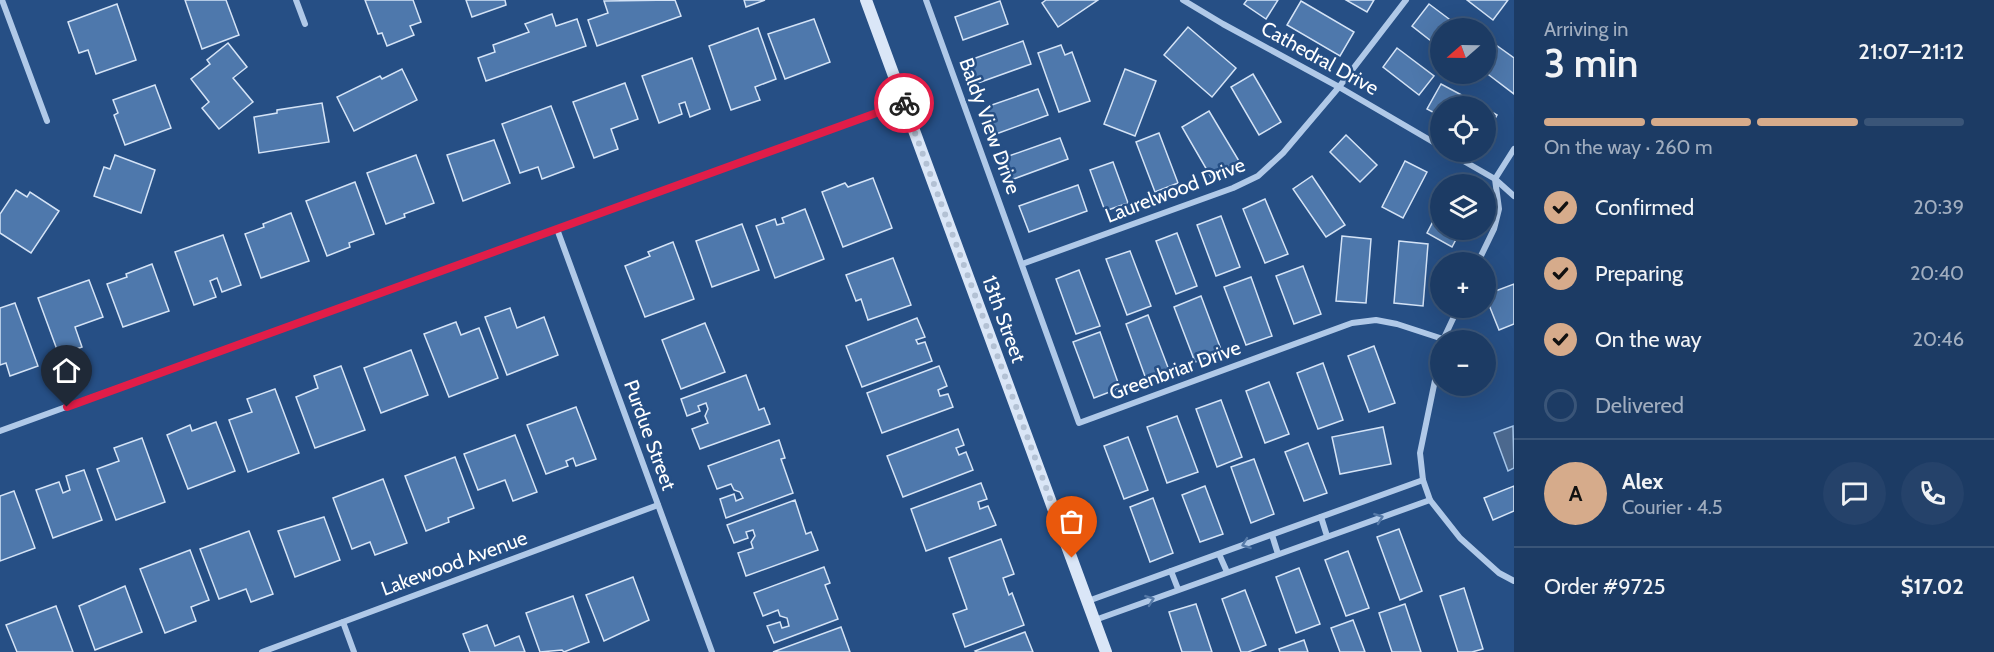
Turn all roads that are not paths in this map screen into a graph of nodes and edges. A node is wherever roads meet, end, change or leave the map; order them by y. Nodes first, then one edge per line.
1 (2, 0) edge
2 (296, 0) edge
3 (866, 0) edge
4 (926, 0) edge
5 (1183, 0) edge
6 (1406, 0) edge
7 (305, 24) dead end
8 (1339, 87) junction
9 (904, 103) junction
10 (47, 121) dead end
11 (1430, 141) edge
12 (1514, 149) edge
13 (1465, 162) edge
14 (1486, 174) edge
15 (1496, 177) edge
16 (1496, 180) edge
17 (1496, 186) edge
18 (1514, 196) edge
19 (1496, 221) edge
20 (557, 229) junction
21 (1022, 264) junction
22 (1430, 335) edge
23 (1432, 396) edge
24 (0, 431) edge
25 (1423, 480) junction
26 (1430, 500) junction
27 (658, 505) junction
28 (1321, 517) junction
29 (1272, 535) junction
30 (1328, 536) junction
31 (1219, 554) junction
32 (1278, 554) junction
33 (1171, 571) junction
34 (1227, 572) junction
35 (1514, 581) edge
36 (1178, 590) junction
37 (1088, 601) junction
38 (1095, 620) junction
39 (343, 622) junction
40 (262, 652) edge
41 (354, 652) edge
42 (712, 652) edge
43 (1106, 652) edge

1 - 10 street
2 - 7 street
3 - 9 street, 13th Street
4 - 21 street, Baldy View Drive
5 - 8 street, Cathedral Drive
6 - 8 street, Laurelwood Drive
8 - 11 street, Cathedral Drive
8 - 21 street, Laurelwood Drive
9 - 20 street
9 - 37 street, 13th Street
12 - 15 street
13 - 14 street
16 - 18 street
17 - 19 street
20 - 24 street
20 - 27 street, Purdue Street
21 - 22 street, Greenbriar Drive
23 - 25 street
25 - 26 street
25 - 28 street
30 -> 26 street
26 - 35 street
27 - 39 street, Lakewood Avenue
27 - 42 street, Purdue Street
28 - 29 street
28 - 30 street
29 -> 31 street
29 - 32 street
30 - 32 street
31 - 33 street
31 - 34 street
32 - 34 street
33 - 36 street
33 - 37 street
34 - 36 street
38 -> 36 street
37 - 38 street, 13th Street
38 - 43 street, 13th Street
39 - 40 street, Lakewood Avenue
39 - 41 street

